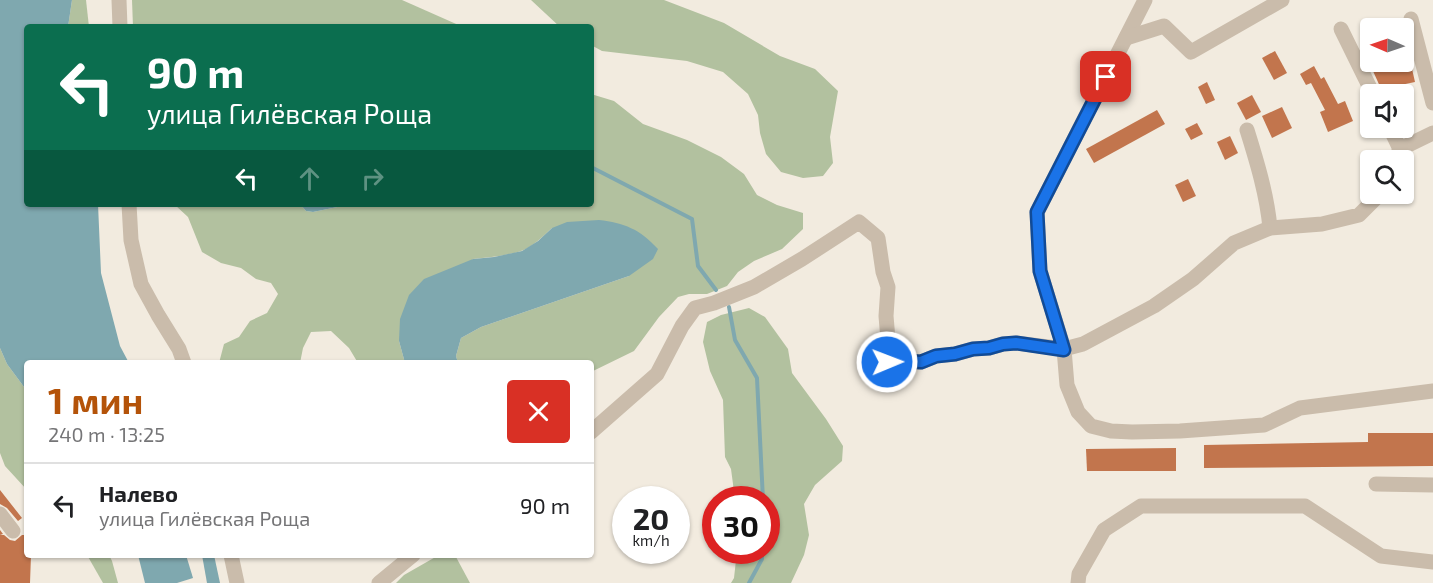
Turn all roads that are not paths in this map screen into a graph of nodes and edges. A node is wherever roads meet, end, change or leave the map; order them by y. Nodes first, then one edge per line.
1 (119, 0) edge
2 (1145, 0) edge
3 (1282, 0) edge
4 (120, 24) edge
5 (1341, 29) dead end
6 (1414, 30) edge
7 (1126, 38) junction
8 (1368, 84) edge
9 (1433, 103) edge
10 (1247, 130) dead end
11 (1433, 133) edge
12 (1406, 150) edge
13 (1370, 204) edge
14 (129, 207) edge
15 (1270, 228) junction
16 (1064, 350) junction
17 (183, 360) edge
18 (1433, 391) edge
19 (594, 429) edge
20 (1377, 484) dead end
21 (1433, 485) edge
22 (0, 514) edge
23 (13, 531) dead end
24 (232, 558) edge
25 (409, 558) edge
26 (1433, 562) edge
27 (237, 583) edge
28 (379, 583) edge
29 (1078, 583) edge

1 - 4 street
2 - 7 street
3 - 7 street
5 - 8 street
6 - 9 street
7 - 16 street
10 - 15 street
11 - 12 street
13 - 15 street
14 - 17 street
15 - 16 street
16 - 18 street
16 - 19 street
20 - 21 street
22 - 23 street
24 - 27 street
25 - 28 street
26 - 29 street

